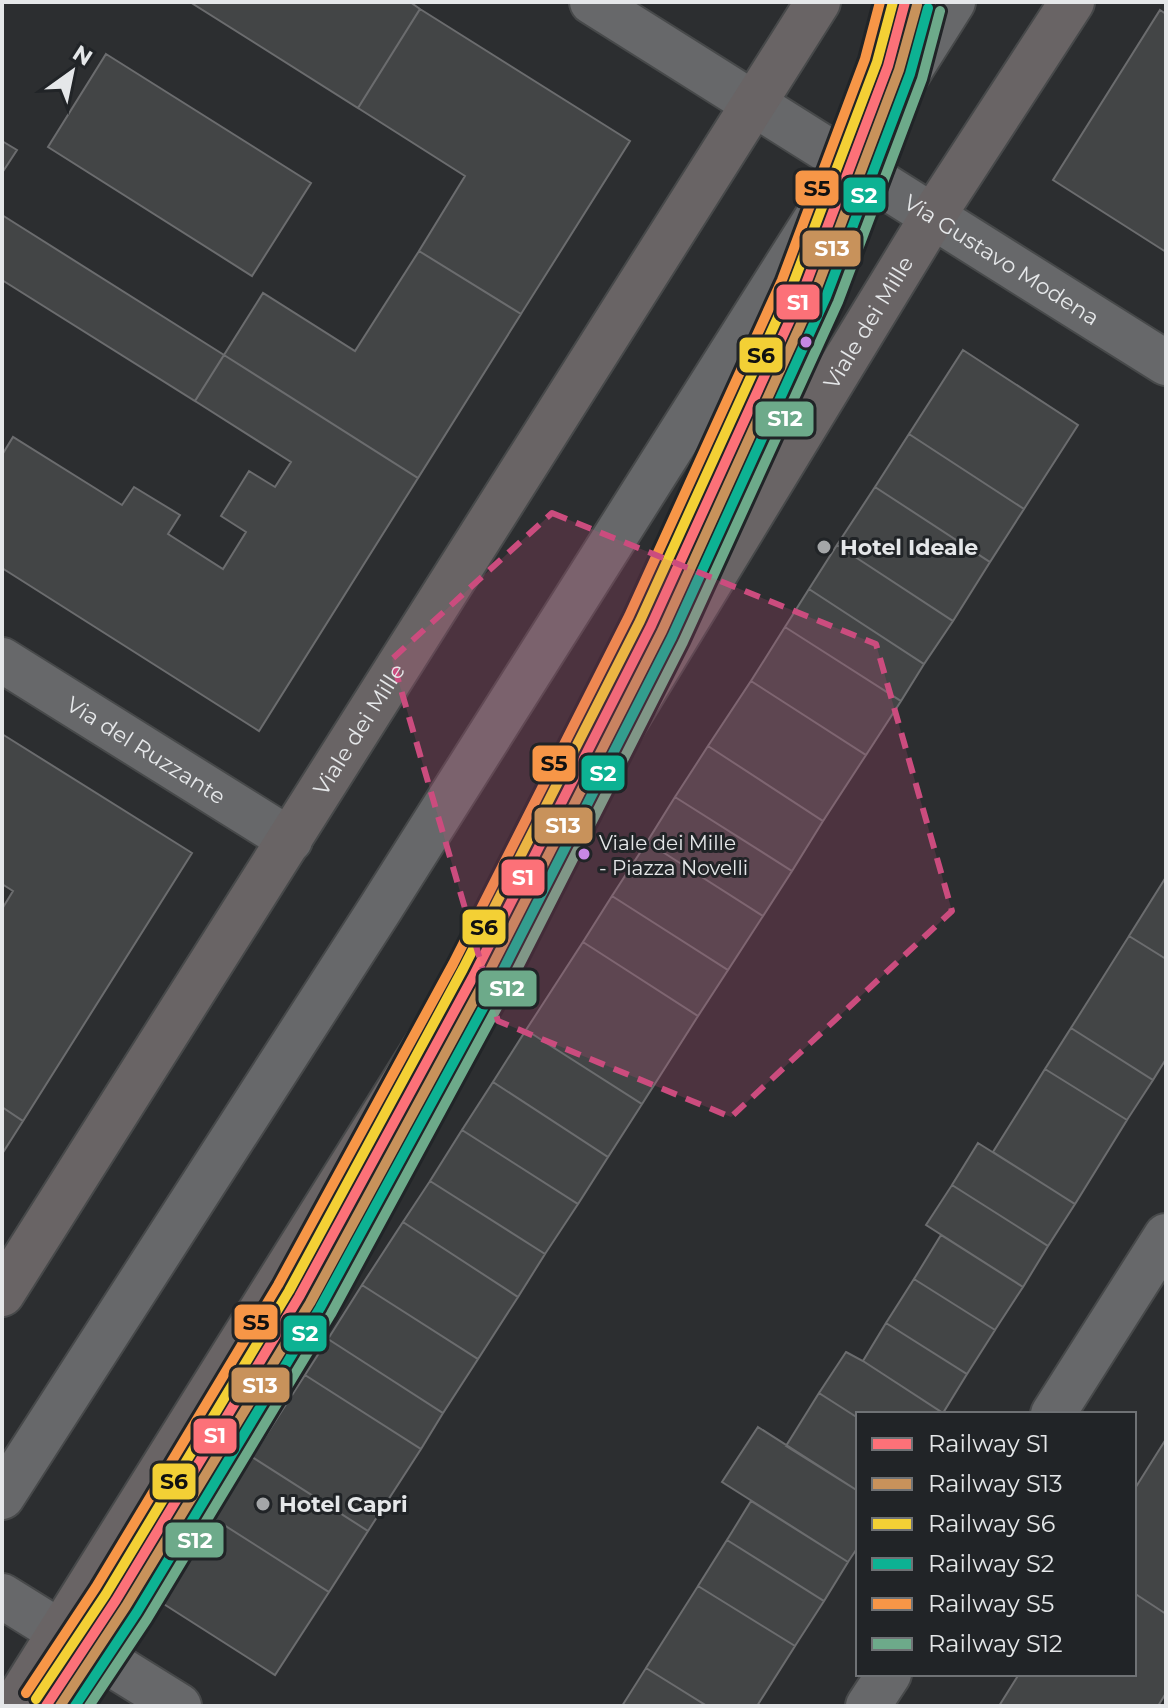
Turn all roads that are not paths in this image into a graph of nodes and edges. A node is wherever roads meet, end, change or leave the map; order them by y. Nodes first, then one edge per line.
1 (592, 2) edge
2 (818, 2) edge
3 (953, 2) edge
4 (1072, 2) edge
5 (754, 104) junction
6 (851, 164) junction
7 (933, 216) junction
8 (1166, 363) edge
9 (2, 660) edge
10 (290, 840) junction
11 (1166, 1236) edge
12 (2, 1294) edge
13 (1054, 1412) edge
14 (2, 1497) edge
15 (2, 1596) edge
16 (61, 1633) junction
17 (888, 1676) edge
18 (14, 1706) edge
19 (179, 1706) edge
20 (868, 1706) edge

1 - 5 street, Via Gustavo Modena
2 - 5 main road, Viale dei Mille
3 - 6 street
4 - 7 main road, Viale dei Mille
5 - 6 street, Via Gustavo Modena
5 - 10 main road, Viale dei Mille
6 - 7 street, Via Gustavo Modena
6 - 14 street
7 - 8 street, Via Gustavo Modena
7 - 16 main road, Viale dei Mille
9 - 10 street, Via del Ruzzante
10 - 12 main road, Viale dei Mille
11 - 13 street
15 - 16 street
16 - 18 main road, Viale dei Mille
16 - 19 street
17 - 20 street

